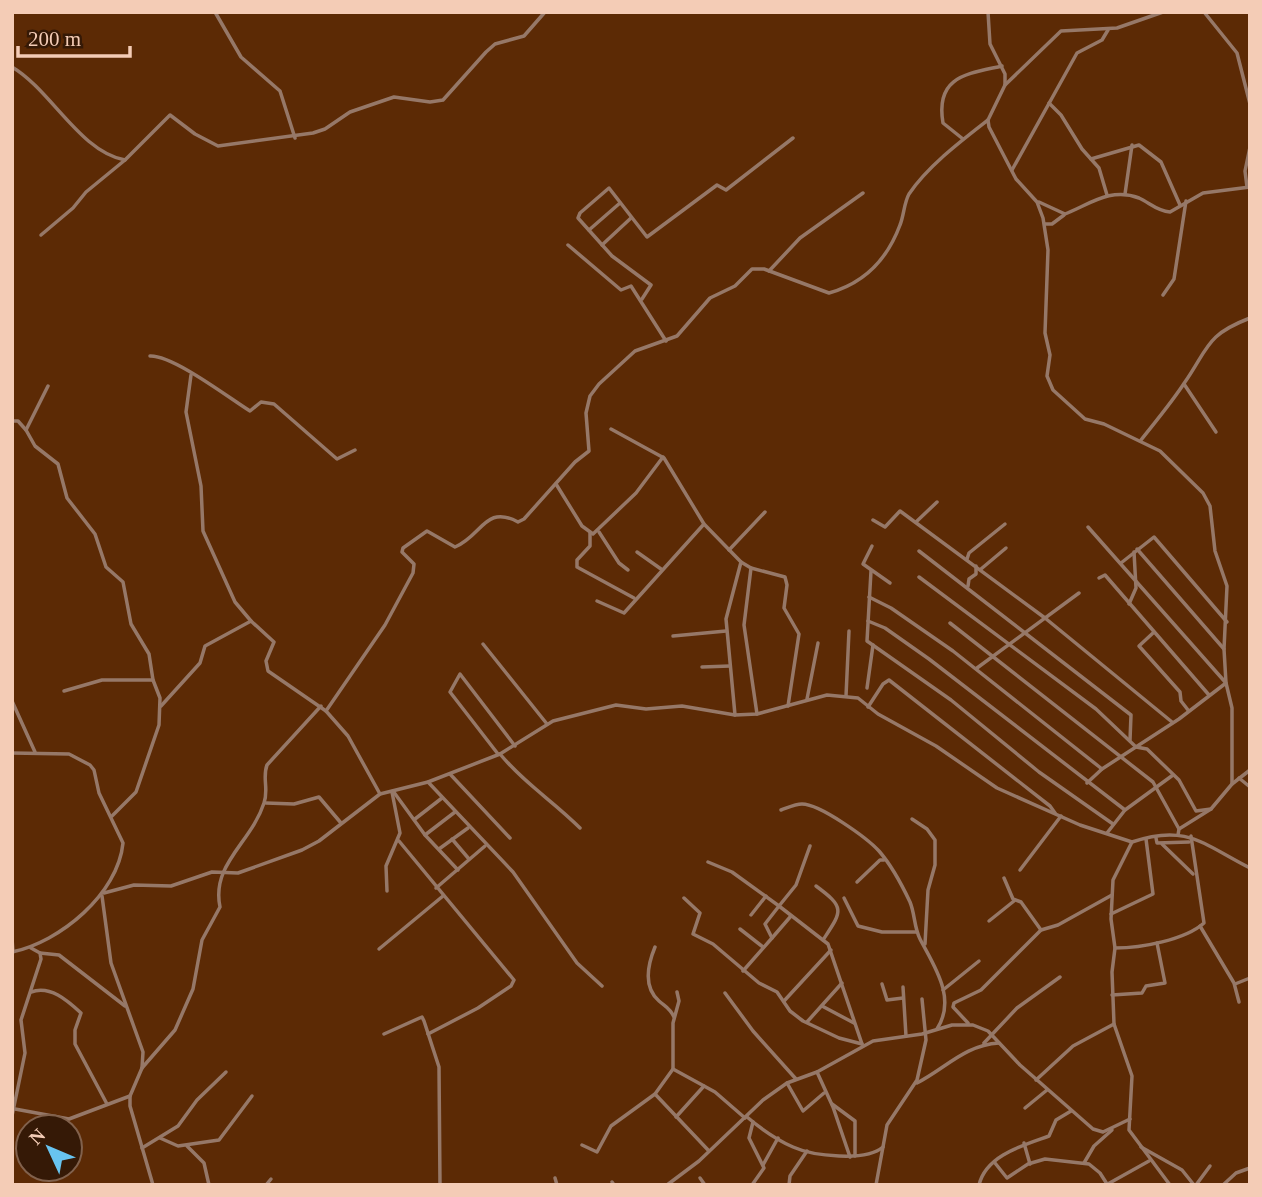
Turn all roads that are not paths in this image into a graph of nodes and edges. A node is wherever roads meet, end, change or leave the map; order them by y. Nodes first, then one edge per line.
1 (215, 12) edge
2 (545, 12) edge
3 (988, 12) edge
4 (1163, 12) edge
5 (1204, 12) edge
6 (1108, 30) junction
7 (1002, 66) junction
8 (12, 67) edge
9 (1005, 85) junction
10 (1049, 103) junction
11 (1250, 104) edge
12 (988, 120) junction
13 (295, 138) junction
14 (793, 138) dead end
15 (964, 139) junction
16 (1132, 145) junction
17 (1250, 147) edge
18 (125, 159) junction
19 (1091, 159) junction
20 (1012, 170) junction
21 (1249, 187) edge
22 (863, 193) dead end
23 (1125, 194) junction
24 (1107, 195) junction
25 (1037, 201) junction
26 (1186, 201) junction
27 (620, 203) junction
28 (1180, 205) junction
29 (1065, 215) junction
30 (632, 217) junction
31 (1045, 224) junction
32 (589, 230) junction
33 (41, 235) dead end
34 (568, 245) dead end
35 (602, 246) junction
36 (769, 271) junction
37 (1164, 295) dead end
38 (642, 299) junction
39 (1250, 318) edge
40 (667, 342) junction
41 (150, 356) dead end
42 (191, 375) junction
43 (1184, 384) junction
44 (48, 386) dead end
45 (12, 421) edge
46 (611, 429) dead end
47 (26, 430) junction
48 (1216, 432) dead end
49 (1141, 440) junction
50 (355, 450) dead end
51 (663, 457) junction
52 (557, 482) junction
53 (937, 502) dead end
54 (765, 512) dead end
55 (873, 520) dead end
56 (916, 522) junction
57 (704, 524) junction
58 (1004, 524) dead end
59 (1088, 527) dead end
60 (599, 532) junction
61 (590, 533) junction
62 (873, 546) dead end
63 (1006, 548) dead end
64 (729, 550) junction
65 (1135, 550) junction
66 (919, 551) dead end
67 (637, 552) dead end
68 (1143, 556) junction
69 (967, 559) junction
70 (741, 562) junction
71 (1121, 563) junction
72 (1136, 565) junction
73 (976, 566) junction
74 (751, 568) junction
75 (661, 569) junction
76 (981, 569) junction
77 (628, 570) dead end
78 (871, 571) junction
79 (919, 577) dead end
80 (1099, 578) dead end
81 (1136, 580) junction
82 (890, 583) dead end
83 (969, 588) junction
84 (1079, 593) dead end
85 (869, 597) junction
86 (634, 598) junction
87 (597, 601) dead end
88 (1129, 604) junction
89 (1045, 618) junction
90 (251, 621) junction
91 (868, 621) junction
92 (1227, 622) junction
93 (950, 623) dead end
94 (726, 631) junction
95 (849, 631) dead end
96 (1027, 631) junction
97 (1154, 632) junction
98 (673, 636) dead end
99 (818, 643) dead end
100 (483, 644) dead end
101 (873, 644) junction
102 (1010, 644) junction
103 (1224, 649) junction
104 (993, 655) junction
105 (730, 666) junction
106 (702, 667) dead end
107 (976, 668) junction
108 (153, 680) junction
109 (1226, 683) junction
110 (867, 688) dead end
111 (64, 691) dead end
112 (1209, 695) junction
113 (846, 696) junction
114 (807, 699) junction
115 (12, 701) edge
116 (161, 706) junction
117 (321, 706) junction
118 (788, 706) junction
119 (868, 707) junction
120 (326, 710) junction
121 (1188, 710) junction
122 (757, 714) junction
123 (735, 715) junction
124 (1172, 722) junction
125 (547, 724) junction
126 (1130, 740) junction
127 (514, 746) junction
128 (1136, 747) junction
129 (35, 752) junction
130 (12, 753) edge
131 (499, 754) junction
132 (1119, 757) junction
133 (1102, 769) junction
134 (1250, 771) edge
135 (450, 774) junction
136 (1174, 774) junction
137 (1239, 778) junction
138 (428, 782) junction
139 (1087, 783) junction
140 (1232, 784) junction
141 (1157, 787) junction
142 (1250, 788) edge
143 (393, 791) junction
144 (380, 794) junction
145 (442, 798) junction
146 (264, 804) junction
147 (1211, 809) junction
148 (781, 810) dead end
149 (1125, 810) junction
150 (455, 812) junction
151 (1055, 813) junction
152 (113, 816) junction
153 (1061, 816) junction
154 (415, 819) junction
155 (912, 819) dead end
156 (341, 823) junction
157 (1114, 824) junction
158 (468, 828) junction
159 (580, 828) dead end
160 (1179, 829) junction
161 (1107, 833) junction
162 (425, 835) junction
163 (1178, 835) junction
164 (510, 838) dead end
165 (1156, 838) junction
166 (452, 839) junction
167 (1146, 839) junction
168 (1190, 839) junction
169 (399, 841) junction
170 (1132, 842) junction
171 (485, 845) junction
172 (1162, 845) junction
173 (810, 846) dead end
174 (439, 849) junction
175 (470, 859) junction
176 (884, 860) junction
177 (708, 862) dead end
178 (1250, 868) edge
179 (458, 870) junction
180 (1020, 870) dead end
181 (222, 873) junction
182 (1195, 876) junction
183 (1004, 878) dead end
184 (857, 882) dead end
185 (816, 886) dead end
186 (436, 888) junction
187 (387, 891) dead end
188 (103, 894) junction
189 (1112, 895) junction
190 (443, 896) junction
191 (766, 896) junction
192 (684, 898) dead end
193 (844, 898) dead end
194 (1014, 901) junction
195 (779, 906) junction
196 (1111, 914) junction
197 (751, 915) dead end
198 (792, 916) junction
199 (989, 921) dead end
200 (1200, 926) junction
201 (740, 929) dead end
202 (1041, 930) junction
203 (917, 932) junction
204 (12, 938) edge
205 (772, 938) junction
206 (823, 940) junction
207 (1157, 943) junction
208 (925, 946) junction
209 (655, 947) dead end
210 (763, 947) junction
211 (29, 948) junction
212 (1115, 948) junction
213 (379, 949) dead end
214 (831, 950) junction
215 (13, 952) edge
216 (40, 953) junction
217 (979, 961) dead end
218 (743, 971) junction
219 (1060, 976) dead end
220 (1250, 978) edge
221 (842, 984) junction
222 (882, 984) dead end
223 (1235, 985) junction
224 (602, 986) dead end
225 (903, 987) dead end
226 (943, 990) junction
227 (30, 992) junction
228 (677, 992) dead end
229 (725, 993) dead end
230 (1112, 995) junction
231 (903, 998) junction
232 (922, 999) dead end
233 (784, 1001) junction
234 (1239, 1002) dead end
235 (822, 1006) junction
236 (127, 1007) junction
237 (674, 1017) junction
238 (807, 1023) junction
239 (855, 1024) junction
240 (1114, 1024) junction
241 (970, 1025) junction
242 (937, 1029) junction
243 (926, 1033) junction
244 (384, 1034) dead end
245 (428, 1034) junction
246 (991, 1035) junction
247 (906, 1036) junction
248 (984, 1043) junction
249 (999, 1043) junction
250 (863, 1044) junction
251 (142, 1068) junction
252 (673, 1069) junction
253 (226, 1072) dead end
254 (817, 1072) junction
255 (796, 1079) junction
256 (1036, 1080) junction
257 (787, 1083) junction
258 (915, 1084) junction
259 (704, 1086) junction
260 (1047, 1090) junction
261 (825, 1093) junction
262 (655, 1094) junction
263 (130, 1096) junction
264 (252, 1096) dead end
265 (107, 1104) junction
266 (832, 1104) junction
267 (1025, 1108) dead end
268 (15, 1109) junction
269 (1071, 1111) junction
270 (12, 1116) edge
271 (676, 1116) junction
272 (746, 1117) junction
273 (1130, 1119) junction
274 (754, 1122) junction
275 (1114, 1128) junction
276 (160, 1138) junction
277 (778, 1138) junction
278 (1024, 1143) junction
279 (582, 1145) dead end
280 (187, 1146) junction
281 (884, 1146) junction
282 (1139, 1146) junction
283 (142, 1148) junction
284 (808, 1150) junction
285 (709, 1152) junction
286 (852, 1157) junction
287 (1149, 1161) junction
288 (995, 1163) junction
289 (1084, 1163) junction
290 (1030, 1164) junction
291 (762, 1165) junction
292 (1210, 1166) dead end
293 (1250, 1168) edge
294 (271, 1178) dead end
295 (555, 1178) dead end
296 (700, 1178) dead end
297 (1112, 1181) junction
298 (438, 1184) edge
299 (1106, 1184) edge
300 (153, 1185) edge
301 (209, 1185) edge
302 (266, 1185) edge
303 (556, 1185) edge
304 (667, 1185) edge
305 (705, 1185) edge
306 (752, 1185) edge
307 (789, 1185) edge
308 (876, 1185) edge
309 (979, 1185) edge
310 (1117, 1185) edge
311 (1170, 1185) edge
312 (1195, 1185) edge
313 (1223, 1185) edge

1 - 13 street
2 - 13 street
3 - 7 street
4 - 6 street
5 - 11 street
6 - 9 street
6 - 10 street
7 - 9 street
7 - 15 street
8 - 18 street
9 - 12 street
10 - 19 street
10 - 20 street
12 - 15 street
12 - 20 street
13 - 18 street
14 - 30 street
15 - 36 street
16 - 19 street
16 - 23 street
16 - 28 street
17 - 21 street
18 - 33 street
19 - 24 street
20 - 25 street
21 - 26 street
22 - 36 street
23 - 24 street
23 - 28 street
24 - 29 street
25 - 29 street
25 - 31 street
26 - 28 street
26 - 37 street
27 - 30 street
27 - 32 street
27 - 32 street
29 - 31 street
30 - 35 street
31 - 49 street
32 - 35 street
34 - 38 street
35 - 38 street
36 - 40 street
38 - 40 street
39 - 43 street
40 - 52 street
41 - 42 street
42 - 50 street
42 - 90 street
43 - 48 street
43 - 49 street
44 - 47 street
45 - 47 street
46 - 51 street
47 - 108 street
49 - 92 street
51 - 57 street
51 - 60 street
52 - 61 street
52 - 120 street
53 - 56 street
54 - 64 street
55 - 56 street
56 - 69 street
57 - 64 street
57 - 75 street
58 - 69 street
59 - 71 street
60 - 61 street
60 - 77 street
61 - 86 street
62 - 78 street
63 - 76 street
64 - 70 street
65 - 68 street
65 - 71 street
65 - 72 street
65 - 92 street
66 - 83 street
67 - 75 street
68 - 72 street
68 - 103 street
69 - 73 street
70 - 74 street
70 - 94 street
71 - 81 street
72 - 81 street
73 - 76 street
73 - 83 street
74 - 118 street
74 - 122 street
75 - 86 street
76 - 89 street
78 - 82 street
78 - 85 street
79 - 102 street
80 - 88 street
81 - 88 street
81 - 109 street
83 - 96 street
84 - 89 street
85 - 91 street
85 - 107 street
86 - 87 street
88 - 97 street
89 - 96 street
89 - 124 street
90 - 116 street
90 - 117 street
91 - 101 street
91 - 139 street
92 - 103 street
93 - 104 street
94 - 98 street
94 - 105 street
95 - 113 street
96 - 102 street
96 - 126 street
97 - 112 street
97 - 121 street
99 - 114 street
100 - 125 street
101 - 110 street
101 - 157 street
102 - 104 street
102 - 126 street
103 - 109 street
104 - 107 street
104 - 132 street
105 - 106 street
105 - 123 street
107 - 133 street
108 - 111 street
108 - 116 street
109 - 112 street
109 - 140 street
112 - 121 street
113 - 114 street
113 - 119 street
114 - 118 street
115 - 129 street
116 - 152 street
117 - 120 street
117 - 146 street
118 - 122 street
119 - 151 street
119 - 151 street
120 - 144 street
121 - 124 street
122 - 123 street
123 - 125 street
124 - 128 street
125 - 127 street
126 - 128 street
127 - 131 street
127 - 131 street
128 - 132 street
128 - 136 street
129 - 130 street
129 - 152 street
131 - 135 street
131 - 159 street
132 - 133 street
132 - 141 street
133 - 139 street
134 - 137 street
135 - 138 street
135 - 164 street
136 - 141 street
136 - 147 street
137 - 140 street
137 - 142 street
138 - 143 street
138 - 145 street
139 - 149 street
140 - 147 street
141 - 149 street
141 - 160 street
143 - 144 street
143 - 154 street
143 - 169 street
144 - 156 street
145 - 150 street
145 - 154 street
146 - 156 street
146 - 181 street
147 - 160 street
148 - 176 street
149 - 157 street
150 - 158 street
150 - 162 street
151 - 153 street
152 - 188 street
153 - 161 street
153 - 180 street
154 - 162 street
155 - 208 street
156 - 181 street
157 - 161 street
158 - 166 street
158 - 171 street
160 - 163 street
161 - 170 street
162 - 174 street
163 - 165 street
163 - 168 street
165 - 167 street
165 - 172 street
166 - 174 street
166 - 175 street
167 - 170 street
167 - 196 street
168 - 172 street
168 - 178 street
168 - 182 street
169 - 186 street
169 - 187 street
170 - 189 street
171 - 175 street
171 - 224 street
172 - 182 street
173 - 195 street
174 - 179 street
175 - 179 street
176 - 184 street
176 - 203 street
177 - 191 street
179 - 186 street
181 - 188 street
181 - 251 street
182 - 200 street
183 - 194 street
185 - 206 street
186 - 190 street
188 - 211 street
188 - 236 street
189 - 196 street
189 - 202 street
190 - 213 street
190 - 245 street
191 - 195 street
191 - 197 street
192 - 218 street
193 - 203 street
194 - 199 street
194 - 202 street
195 - 198 street
195 - 205 street
196 - 212 street
198 - 205 street
198 - 206 street
200 - 207 street
200 - 223 street
201 - 210 street
202 - 241 street
203 - 208 street
204 - 215 street
205 - 210 street
206 - 214 street
207 - 212 street
207 - 230 street
208 - 226 street
209 - 237 street
210 - 218 street
211 - 215 street
211 - 216 street
212 - 230 street
214 - 221 street
214 - 233 street
216 - 227 street
216 - 236 street
217 - 226 street
218 - 233 street
219 - 246 street
220 - 223 street
221 - 235 street
221 - 239 street
222 - 231 street
223 - 234 street
225 - 231 street
226 - 242 street
227 - 265 street
227 - 268 street
228 - 237 street
229 - 255 street
230 - 240 street
231 - 247 street
232 - 243 street
233 - 238 street
235 - 238 street
235 - 239 street
236 - 251 street
237 - 252 street
238 - 250 street
239 - 250 street
240 - 256 street
240 - 273 street
241 - 242 street
241 - 246 street
242 - 243 street
243 - 247 street
243 - 258 street
244 - 245 street
245 - 298 street
246 - 248 street
246 - 249 street
247 - 250 street
248 - 249 street
248 - 258 street
249 - 256 street
250 - 254 street
251 - 263 street
252 - 259 street
252 - 262 street
253 - 276 street
254 - 255 street
254 - 261 street
255 - 257 street
256 - 260 street
257 - 261 street
257 - 272 street
258 - 281 street
259 - 271 street
259 - 272 street
260 - 267 street
260 - 269 street
261 - 266 street
262 - 271 street
262 - 279 street
263 - 265 street
263 - 283 street
264 - 280 street
265 - 268 street
266 - 286 street
266 - 286 street
268 - 270 street
269 - 275 street
269 - 278 street
271 - 285 street
272 - 274 street
272 - 285 street
273 - 275 street
273 - 282 street
274 - 277 street
274 - 291 street
275 - 289 street
276 - 280 street
276 - 283 street
277 - 284 street
277 - 291 street
278 - 288 street
278 - 290 street
280 - 301 street
281 - 286 street
281 - 308 street
282 - 287 street
282 - 312 street
283 - 300 street
284 - 286 street
284 - 307 street
285 - 304 street
287 - 297 street
287 - 311 street
288 - 290 street
288 - 309 street
289 - 290 street
289 - 299 street
291 - 306 street
292 - 312 street
293 - 313 street
294 - 302 street
295 - 303 street
296 - 305 street
297 - 299 street
297 - 310 street

